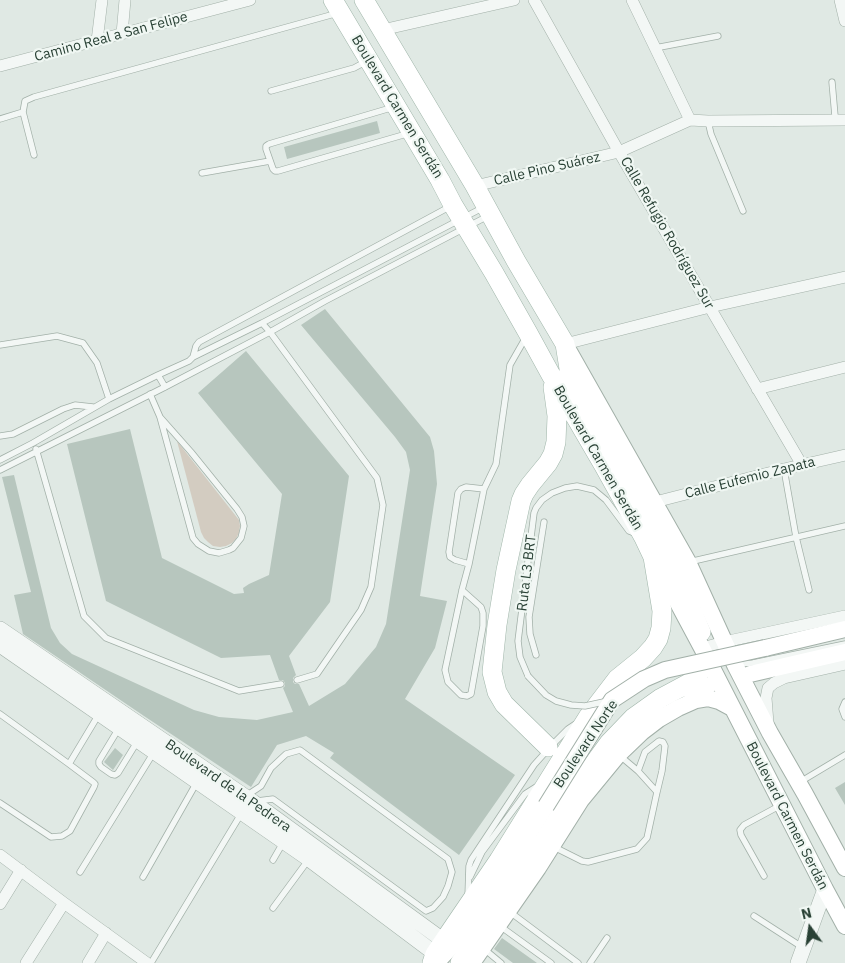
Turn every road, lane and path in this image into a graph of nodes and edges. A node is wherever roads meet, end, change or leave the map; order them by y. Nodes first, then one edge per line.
1 (102, 0) edge
2 (125, 0) edge
3 (250, 0) edge
4 (364, 0) edge
5 (514, 0) edge
6 (534, 0) edge
7 (632, 0) edge
8 (840, 0) edge
9 (337, 6) edge
10 (845, 21) edge
11 (382, 30) junction
12 (122, 34) junction
13 (718, 36) dead end
14 (97, 41) junction
15 (655, 48) junction
16 (369, 60) junction
17 (0, 66) edge
18 (832, 82) dead end
19 (271, 91) dead end
20 (396, 106) junction
21 (23, 112) junction
22 (0, 119) edge
23 (690, 120) junction
24 (840, 120) edge
25 (708, 121) junction
26 (412, 132) junction
27 (619, 152) junction
28 (34, 155) dead end
29 (270, 161) junction
30 (202, 173) dead end
31 (475, 186) junction
32 (488, 210) junction
33 (743, 211) dead end
34 (460, 217) junction
35 (516, 261) junction
36 (494, 273) junction
37 (845, 277) edge
38 (710, 307) junction
39 (262, 323) junction
40 (270, 332) junction
41 (528, 333) junction
42 (565, 344) junction
43 (0, 345) edge
44 (193, 357) junction
45 (845, 367) edge
46 (158, 374) junction
47 (551, 376) junction
48 (165, 387) junction
49 (757, 389) junction
50 (123, 392) junction
51 (150, 394) junction
52 (109, 399) junction
53 (128, 404) junction
54 (94, 407) junction
55 (160, 417) junction
56 (0, 436) edge
57 (33, 443) junction
58 (37, 450) junction
59 (845, 455) edge
60 (0, 460) edge
61 (802, 465) junction
62 (784, 469) junction
63 (0, 470) edge
64 (484, 489) junction
65 (655, 502) junction
66 (544, 522) dead end
67 (845, 526) edge
68 (796, 537) junction
69 (644, 538) junction
70 (652, 557) junction
71 (688, 562) junction
72 (469, 564) junction
73 (462, 590) junction
74 (809, 590) dead end
75 (845, 616) edge
76 (0, 629) edge
77 (845, 629) edge
78 (724, 642) junction
79 (0, 644) edge
80 (845, 644) edge
81 (845, 652) edge
82 (536, 654) dead end
83 (704, 658) junction
84 (845, 664) edge
85 (735, 665) junction
86 (750, 674) dead end
87 (298, 680) dead end
88 (281, 684) dead end
89 (612, 700) junction
90 (845, 702) edge
91 (104, 708) junction
92 (732, 708) junction
93 (0, 714) edge
94 (588, 717) junction
95 (845, 717) edge
96 (123, 722) junction
97 (770, 732) junction
98 (138, 740) junction
99 (158, 746) junction
100 (548, 747) dead end
101 (608, 749) junction
102 (845, 755) edge
103 (69, 764) junction
104 (638, 771) junction
105 (198, 782) junction
106 (548, 782) junction
107 (799, 783) junction
108 (657, 792) junction
109 (0, 803) edge
110 (243, 804) junction
111 (781, 804) junction
112 (284, 842) junction
113 (552, 846) junction
114 (0, 855) edge
115 (841, 856) edge
116 (309, 859) junction
117 (273, 860) dead end
118 (845, 868) edge
119 (21, 870) junction
120 (80, 872) dead end
121 (764, 876) dead end
122 (143, 877) dead end
123 (468, 881) junction
124 (824, 889) junction
125 (64, 903) junction
126 (0, 904) edge
127 (467, 906) junction
128 (273, 908) dead end
129 (509, 911) junction
130 (754, 916) dead end
131 (499, 925) junction
132 (845, 926) edge
133 (106, 933) junction
134 (607, 938) dead end
135 (803, 948) junction
136 (456, 956) edge
137 (26, 963) edge
138 (88, 963) edge
139 (149, 963) edge
140 (502, 963) edge
141 (551, 963) edge
142 (578, 963) edge
143 (590, 963) edge
144 (798, 963) edge

1 - 14 street
2 - 12 street
3 - 12 street, Camino Real a San Felipe
4 - 11 main road, Boulevard Carmen Serdán
5 - 11 street
6 - 27 street, Calle Refugio Rodríguez Sur
7 - 15 street
8 - 10 street
9 - 16 main road, Boulevard Carmen Serdán
9 - 21 lane
11 - 31 main road, Boulevard Carmen Serdán
12 - 14 street, Camino Real a San Felipe
13 - 15 lane
14 - 17 street, Camino Real a San Felipe
15 - 23 street
16 - 19 lane
16 - 20 main road, Boulevard Carmen Serdán
18 - 24 lane
20 - 26 main road, Boulevard Carmen Serdán
20 - 29 lane
21 - 22 lane
21 - 28 lane
23 - 25 street
23 - 27 street, Calle Pino Suárez
24 - 25 street
25 - 33 lane
26 - 29 lane
26 - 34 main road, Boulevard Carmen Serdán
27 - 31 street, Calle Pino Suárez
27 - 38 street, Calle Refugio Rodríguez Sur
29 - 30 lane
31 - 32 main road, Boulevard Carmen Serdán
32 - 34 lane
32 - 34 lane
32 - 35 main road, Boulevard Carmen Serdán
34 - 36 main road, Boulevard Carmen Serdán
34 - 39 lane
34 - 40 lane
34 - 44 lane
35 - 36 main road
35 - 42 main road, Boulevard Carmen Serdán
36 - 41 main road, Boulevard Carmen Serdán
37 - 38 street
38 - 42 street
38 - 49 street, Calle Refugio Rodríguez Sur
39 - 40 lane
39 - 44 lane
40 - 48 lane
40 - 87 lane
41 - 47 main road, Boulevard Carmen Serdán
41 - 64 lane
42 - 65 main road, Boulevard Carmen Serdán
42 - 83 main road
43 - 52 lane
44 - 46 lane
45 - 49 street
46 - 48 lane
46 - 50 lane
47 - 69 main road, Boulevard Carmen Serdán
47 - 100 main road
48 - 51 lane
49 - 61 street, Calle Refugio Rodríguez Sur
50 - 52 lane
50 - 53 lane
51 - 53 lane
51 - 55 lane
52 - 54 lane
53 - 58 lane
54 - 56 lane
54 - 57 lane
55 - 55 lane
57 - 58 lane
57 - 60 lane
58 - 63 lane
58 - 88 lane
59 - 61 street, Calle Eufemio Zapata
61 - 62 street, Calle Eufemio Zapata
62 - 65 street, Calle Eufemio Zapata
62 - 68 lane
64 - 72 lane
64 - 72 lane
65 - 71 main road, Boulevard Carmen Serdán
66 - 82 lane
67 - 68 lane
68 - 71 lane
68 - 74 lane
69 - 70 main road, Boulevard Carmen Serdán
69 - 89 lane, Ruta L3 BRT, bridge
70 - 83 main road, Boulevard Carmen Serdán
70 - 94 main road
71 - 78 main road, Boulevard Carmen Serdán
72 - 73 lane
73 - 73 lane
75 - 78 street
76 - 91 street, Boulevard de la Pedrera
77 - 89 main road, Boulevard Norte, bridge
78 - 83 street
78 - 85 main road, Boulevard Carmen Serdán
79 - 91 street, Boulevard de la Pedrera
80 - 85 lane
81 - 86 main road
83 - 85 lane
83 - 92 main road, Boulevard Carmen Serdán
83 - 101 main road, Boulevard Norte
84 - 97 street
85 - 97 main road, Boulevard Carmen Serdán
89 - 136 main road, Boulevard Norte, bridge
90 - 95 lane
91 - 96 street, Boulevard de la Pedrera
91 - 103 lane
92 - 101 main road
92 - 111 main road, Boulevard Carmen Serdán
93 - 103 lane
94 - 106 main road
94 - 123 lane
96 - 98 street, Boulevard de la Pedrera
96 - 98 lane
96 - 99 street, Boulevard de la Pedrera
97 - 107 main road, Boulevard Carmen Serdán
98 - 99 street, Boulevard de la Pedrera
99 - 105 street, Boulevard de la Pedrera
99 - 110 street, Boulevard de la Pedrera
99 - 120 lane
101 - 104 lane
101 - 113 main road
101 - 136 main road, Boulevard Norte
102 - 107 lane
103 - 109 lane
104 - 108 lane
104 - 108 lane
105 - 110 street, Boulevard de la Pedrera
105 - 122 lane
106 - 123 lane
106 - 127 main road
107 - 115 main road, Boulevard Carmen Serdán
108 - 113 lane
110 - 110 lane
110 - 112 street, Boulevard de la Pedrera
110 - 136 street, Boulevard de la Pedrera
110 - 139 lane
111 - 121 lane
111 - 124 main road, Boulevard Carmen Serdán
112 - 116 street, Boulevard de la Pedrera
112 - 117 lane
113 - 129 main road
114 - 119 street
115 - 118 main road, Boulevard Carmen Serdán
116 - 128 lane
116 - 136 street, Boulevard de la Pedrera
119 - 125 street
119 - 126 street
123 - 127 lane
124 - 132 main road, Boulevard Carmen Serdán
124 - 135 street
125 - 133 street
125 - 137 street
127 - 136 main road
129 - 131 main road
129 - 142 lane
130 - 135 lane
131 - 136 main road
131 - 141 lane
133 - 138 street
133 - 139 street
134 - 143 lane
135 - 144 street
136 - 140 lane

